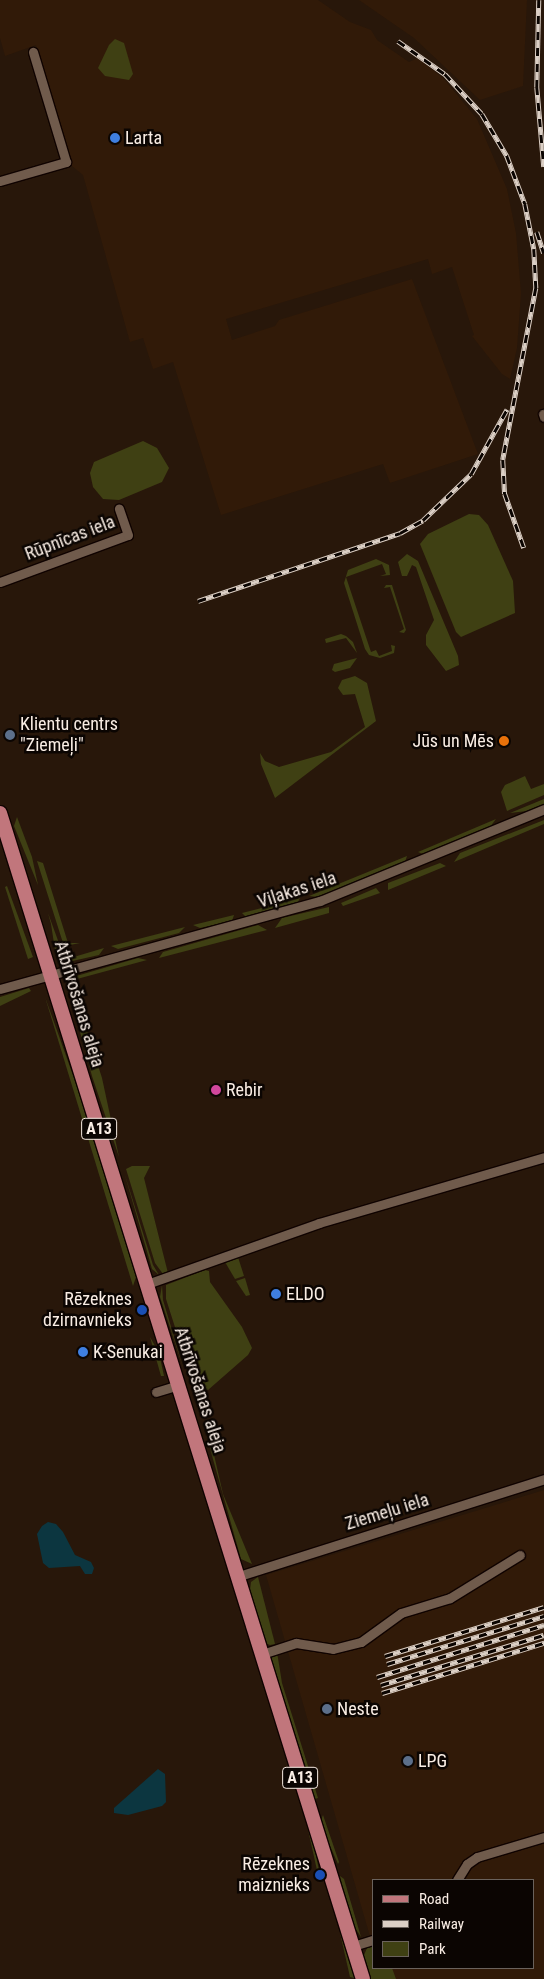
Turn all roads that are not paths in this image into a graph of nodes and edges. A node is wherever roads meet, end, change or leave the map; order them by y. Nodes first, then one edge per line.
1 (33, 52) dead end
2 (0, 181) edge
3 (119, 509) dead end
4 (0, 582) edge
5 (544, 809) edge
6 (0, 813) edge
7 (51, 975) junction
8 (0, 989) edge
9 (544, 1157) edge
10 (147, 1284) junction
11 (179, 1385) junction
12 (156, 1392) dead end
13 (544, 1480) edge
14 (520, 1555) dead end
15 (239, 1576) junction
16 (262, 1654) junction
17 (544, 1837) edge
18 (458, 1879) edge
19 (372, 1940) edge
20 (353, 1946) junction
21 (362, 1979) edge

1 - 2 street
3 - 4 street, Rūpnīcas iela
5 - 7 street, Viļakas iela
6 - 7 main road, Atbrīvošanas aleja / A13
7 - 8 street, Viļakas iela
7 - 10 main road, Atbrīvošanas aleja / A13
9 - 10 street
10 - 11 main road, Atbrīvošanas aleja / A13
11 - 12 street
11 - 15 main road, Atbrīvošanas aleja / A13
13 - 15 street, Ziemeļu iela
14 - 16 street
15 - 16 main road, Atbrīvošanas aleja / A13
16 - 20 main road, Atbrīvošanas aleja / A13
17 - 18 street
19 - 20 street
20 - 21 main road, Atbrīvošanas aleja / A13

